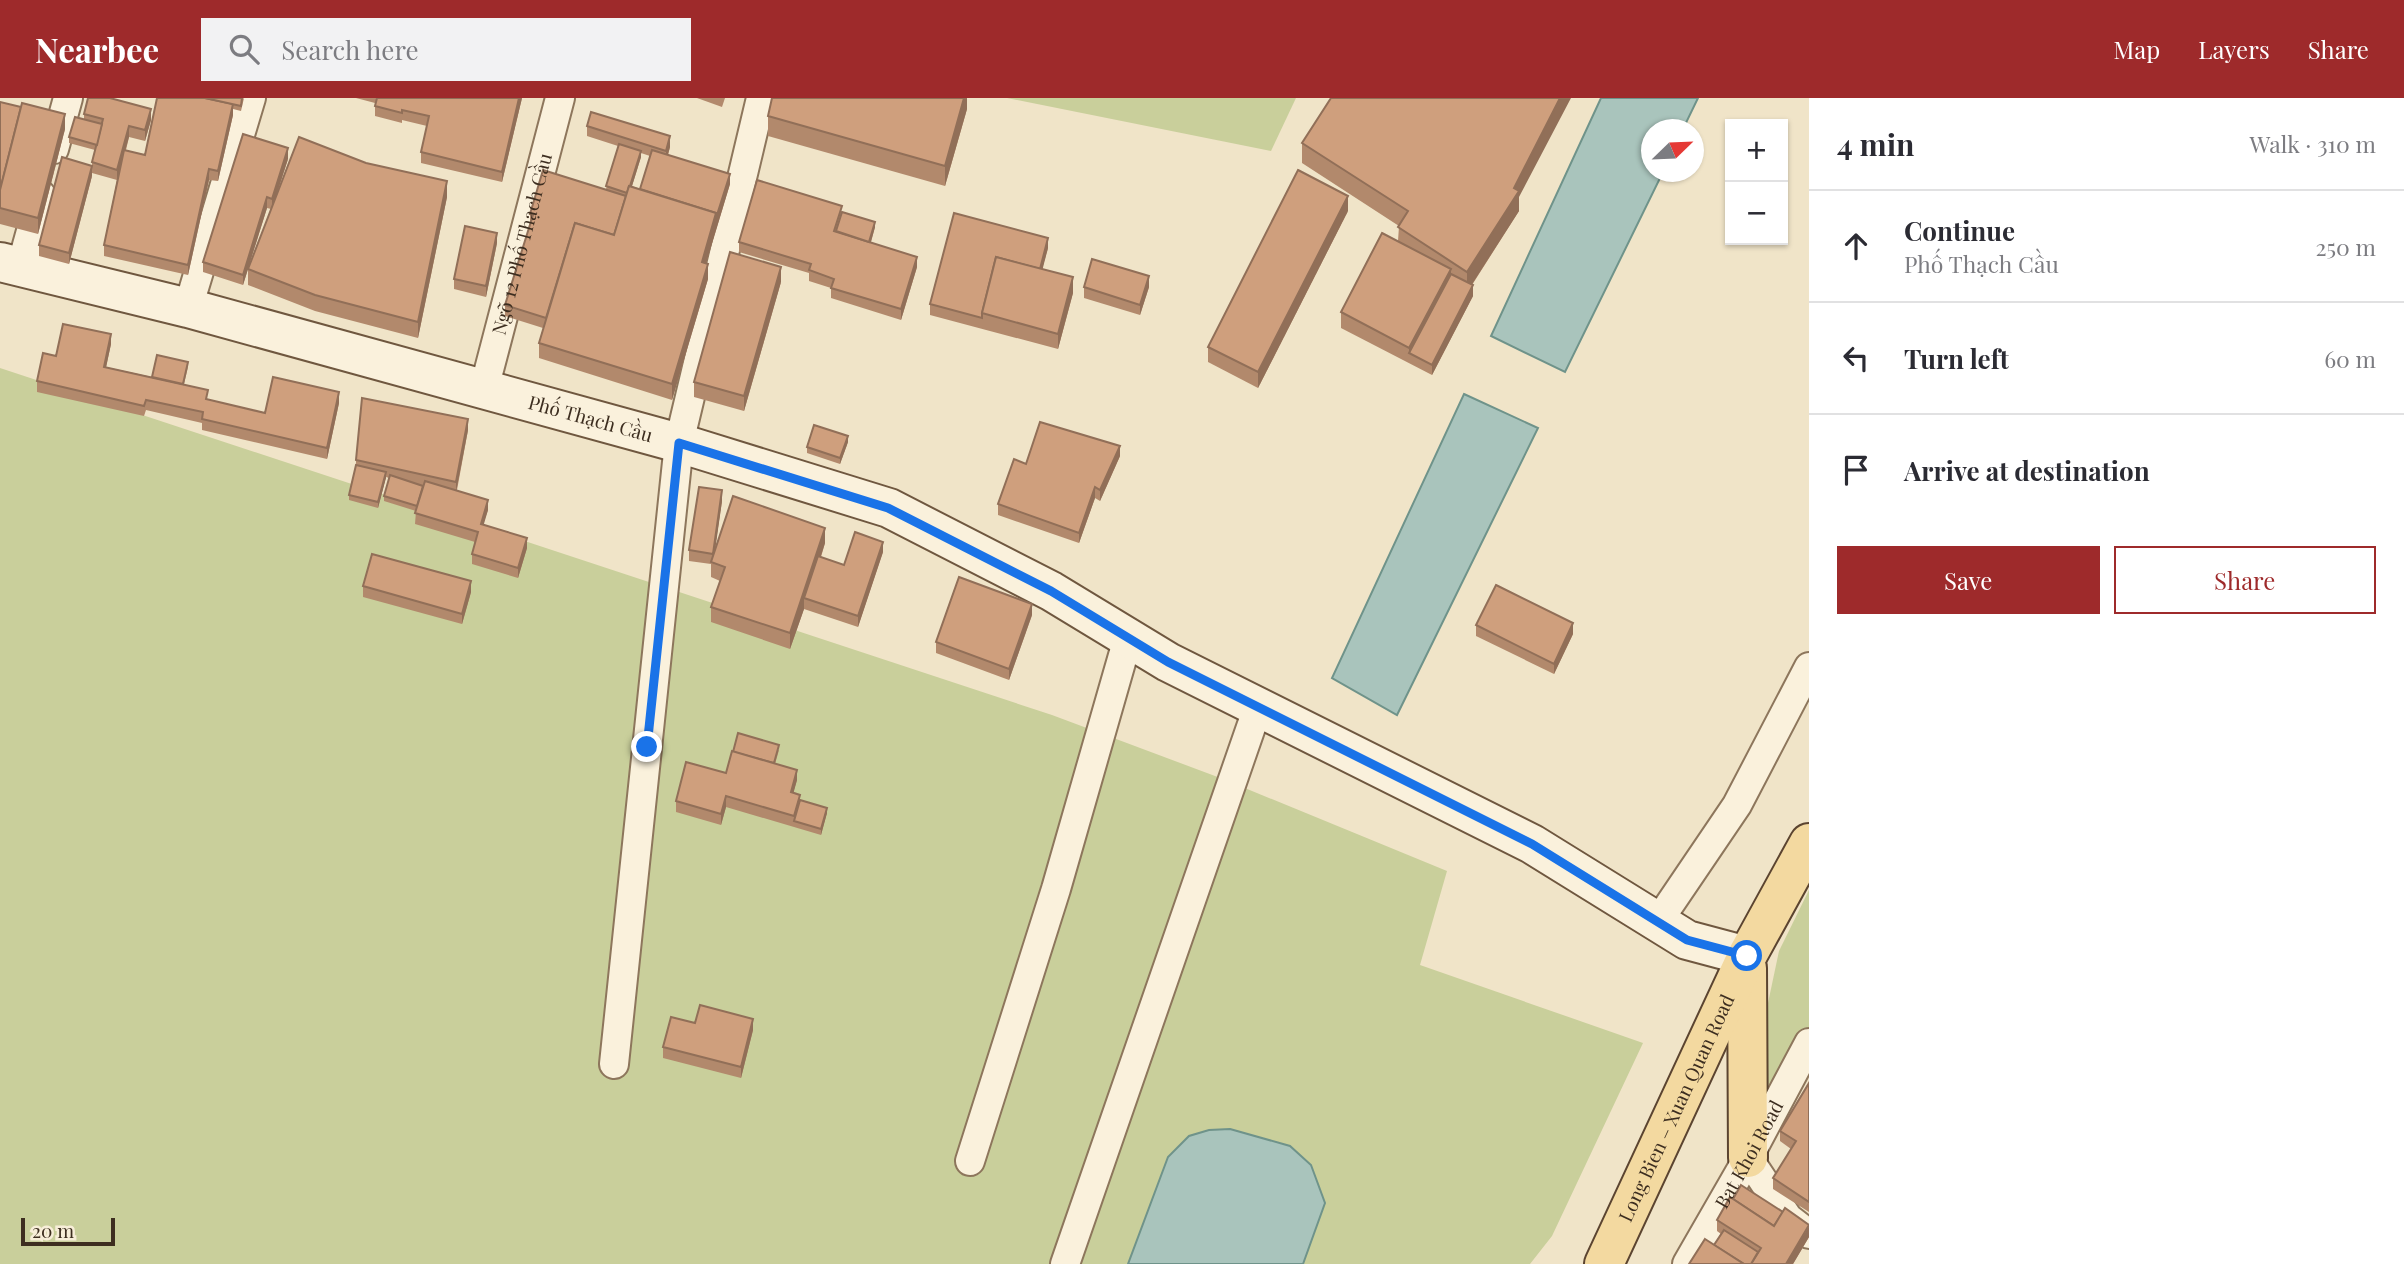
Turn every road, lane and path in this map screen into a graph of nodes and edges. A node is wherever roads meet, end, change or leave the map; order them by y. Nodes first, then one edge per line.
1 (68, 98) edge
2 (251, 98) edge
3 (560, 98) edge
4 (761, 98) edge
5 (10, 264) edge
6 (188, 308) junction
7 (484, 389) junction
8 (679, 443) junction
9 (1128, 638) junction
10 (1809, 667) edge
11 (1258, 707) junction
12 (1809, 843) edge
13 (1657, 922) junction
14 (1747, 956) junction
15 (1809, 1042) edge
16 (614, 1064) dead end
17 (1748, 1158) junction
18 (970, 1161) dead end
19 (1809, 1234) edge
20 (1065, 1264) edge
21 (1604, 1264) edge
22 (1687, 1264) edge

1 - 5 street
2 - 6 street
3 - 7 street, Ngõ 12 Phố Thạch Cầu
4 - 8 street
5 - 6 street, Phố Thạch Cầu
6 - 7 street, Phố Thạch Cầu
7 - 8 street, Phố Thạch Cầu
8 - 9 street, Phố Thạch Cầu
8 - 16 street
9 - 11 street, Phố Thạch Cầu
9 - 18 street
10 - 13 street
11 - 13 street, Phố Thạch Cầu
11 - 20 street
12 - 14 main road, Long Bien – Xuan Quan Road
13 - 14 street, Phố Thạch Cầu
14 - 17 main road
14 - 21 main road, Long Bien – Xuan Quan Road
15 - 17 street, Bat Khoi Road
17 - 19 street
17 - 22 street, Bat Khoi Road

